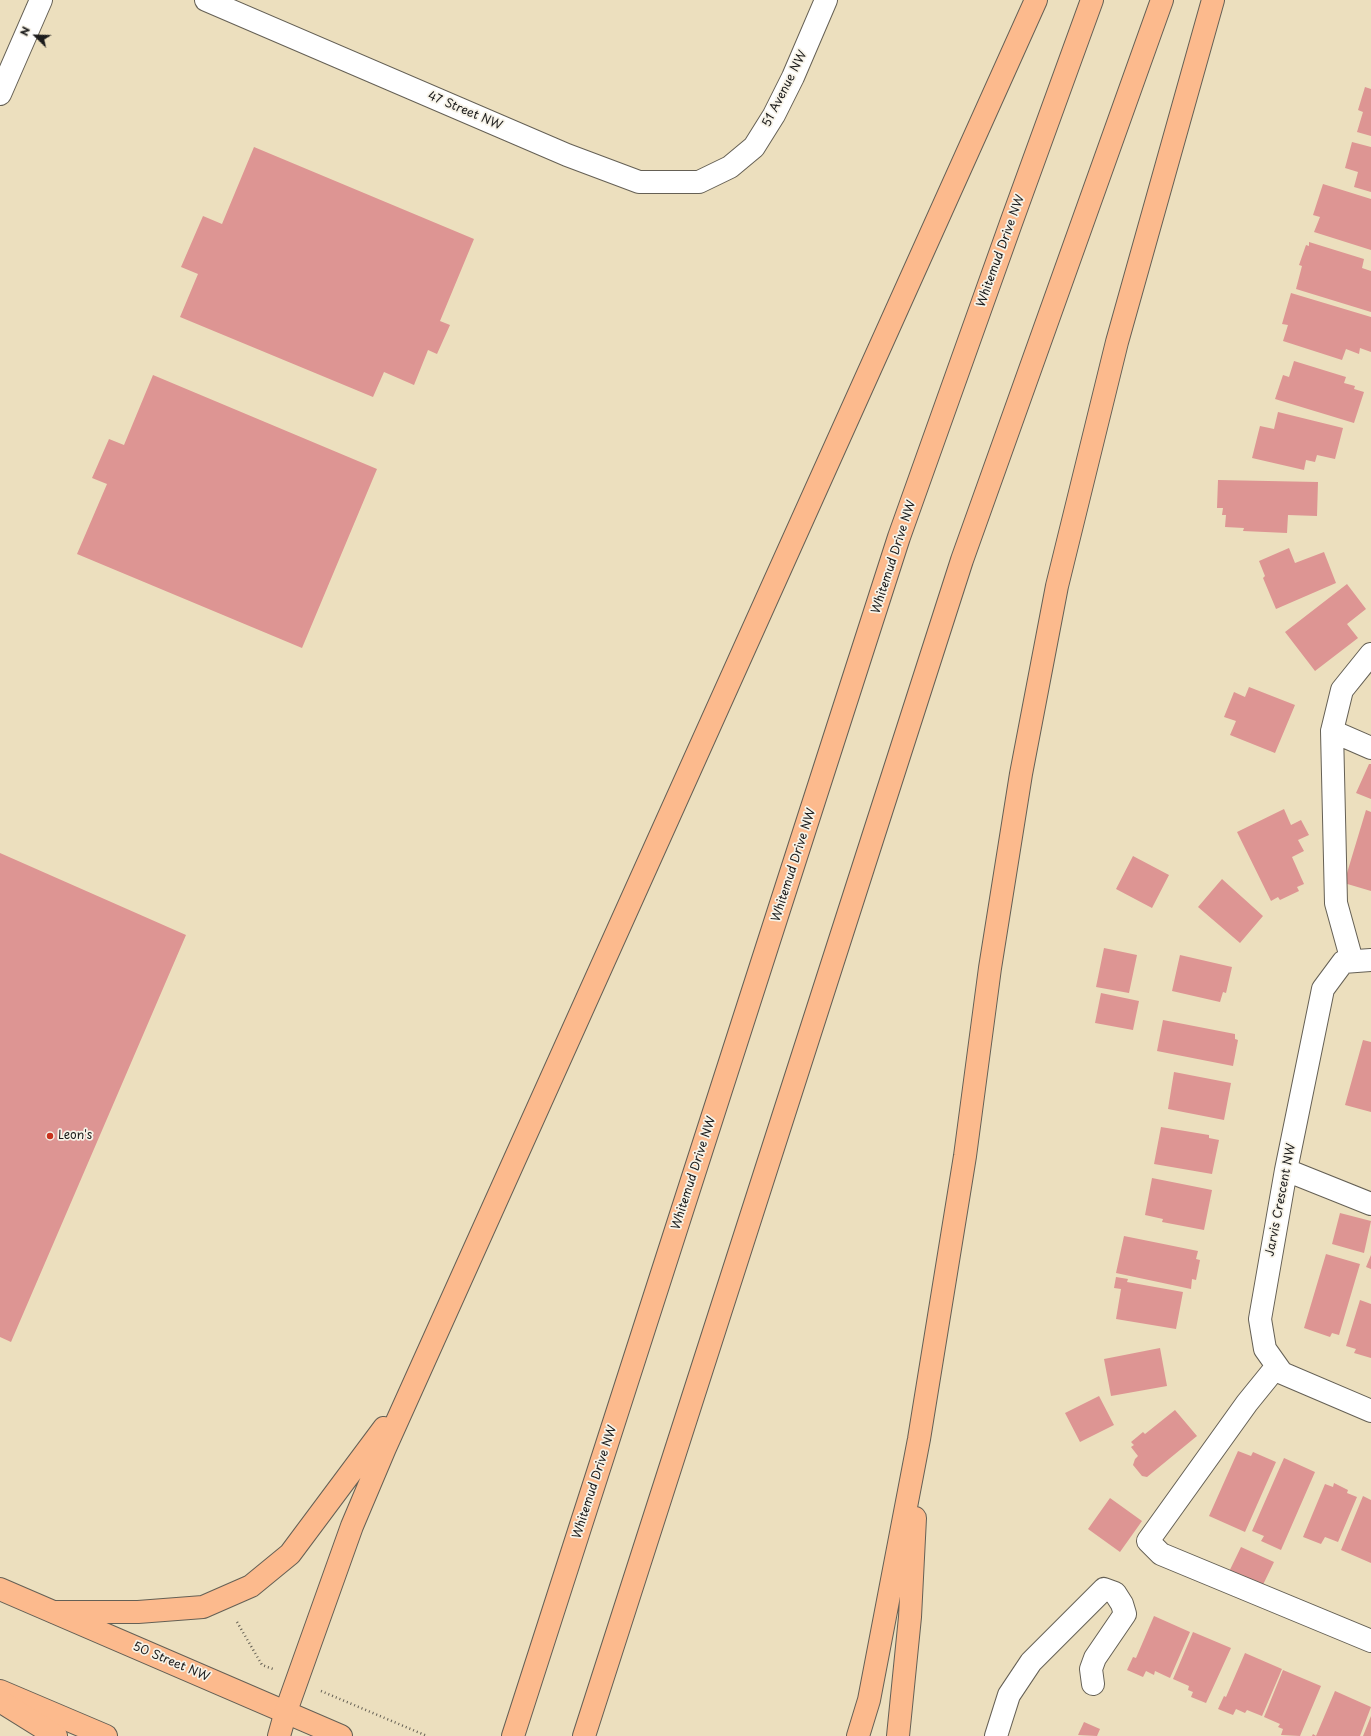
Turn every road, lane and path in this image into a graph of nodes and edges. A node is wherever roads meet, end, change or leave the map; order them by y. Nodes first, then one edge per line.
1 (41, 0) edge
2 (206, 0) edge
3 (826, 0) edge
4 (1036, 0) edge
5 (1092, 0) edge
6 (1162, 0) edge
7 (1213, 0) edge
8 (247, 8) edge
9 (0, 94) edge
10 (730, 167) joint
11 (1371, 654) edge
12 (1332, 732) junction
13 (1371, 748) edge
14 (1362, 961) edge
15 (1286, 1170) junction
16 (1371, 1204) edge
17 (1277, 1366) junction
18 (409, 1393) junction
19 (1371, 1411) edge
20 (919, 1439) junction
21 (0, 1589) edge
22 (55, 1612) junction
23 (236, 1620) dead end
24 (1371, 1641) edge
25 (270, 1668) dead end
26 (1093, 1684) dead end
27 (317, 1689) dead end
28 (0, 1692) edge
29 (0, 1702) edge
30 (286, 1711) junction
31 (56, 1736) edge
32 (106, 1736) edge
33 (278, 1736) edge
34 (341, 1736) edge
35 (427, 1736) edge
36 (513, 1736) edge
37 (584, 1736) edge
38 (858, 1736) edge
39 (898, 1736) edge
40 (996, 1736) edge

1 - 9 street
2 - 8 street, 47 Street NW
3 - 10 street, 51 Avenue NW
4 - 18 main road
5 - 36 main road, Whitemud Drive NW
6 - 37 main road
7 - 20 main road
8 - 10 street, 47 Street NW
11 - 12 street
12 - 13 street
12 - 14 street
14 - 15 street, Jarvis Crescent NW
15 - 16 street
15 - 17 street, Jarvis Crescent NW
17 - 19 street, Jarvis Crescent NW
17 - 24 street
18 - 22 main road
18 - 30 main road
20 - 38 main road
20 - 39 main road
21 - 22 main road, 50 Street NW
22 - 30 main road, 50 Street NW
23 - 25 path
26 - 40 street
27 - 35 path
28 - 32 main road
29 - 31 main road
30 - 33 main road
30 - 34 main road, 50 Street NW

